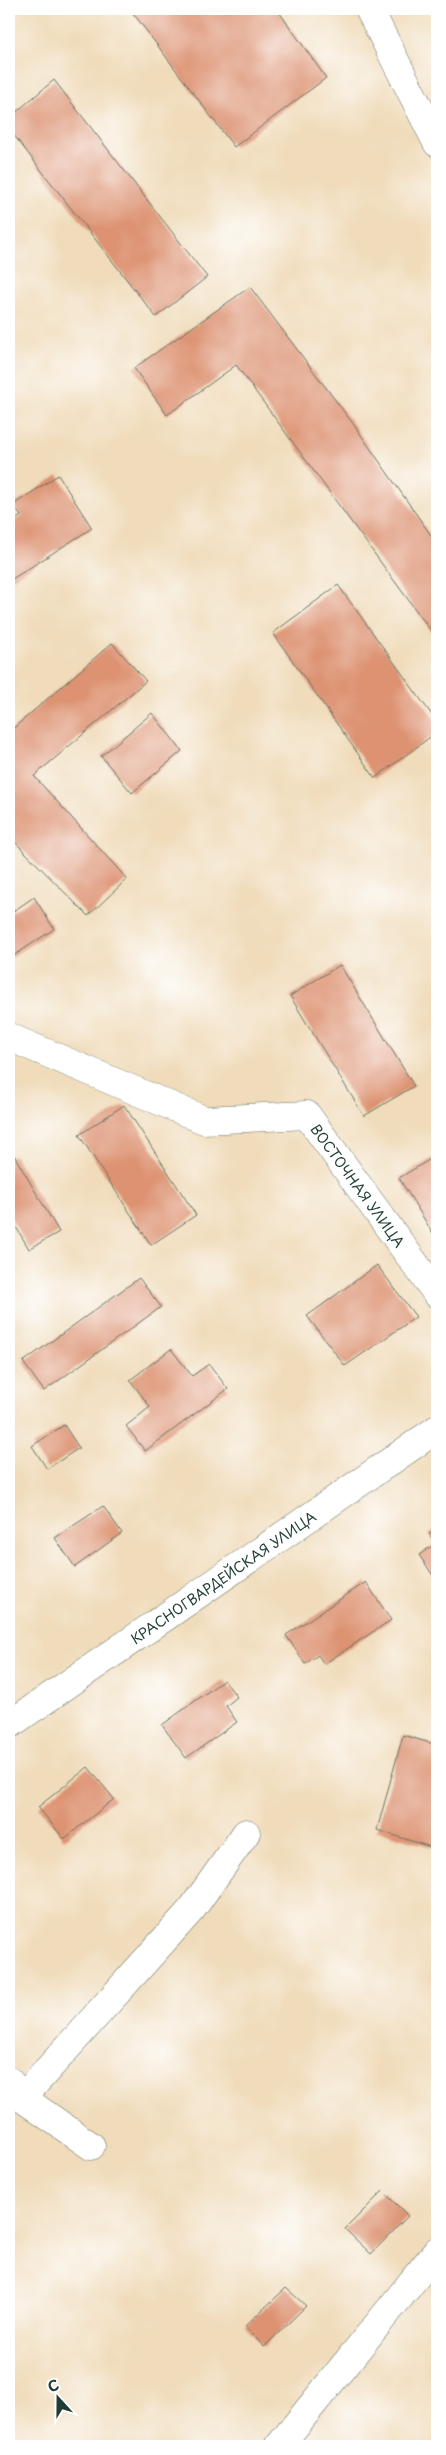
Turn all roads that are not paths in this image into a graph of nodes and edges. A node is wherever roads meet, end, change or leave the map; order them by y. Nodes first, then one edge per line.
1 (369, 9) edge
2 (437, 142) edge
3 (9, 1037) edge
4 (437, 1294) edge
5 (437, 1429) edge
6 (9, 1724) edge
7 (246, 1833) dead end
8 (15, 2090) edge
9 (91, 2146) dead end
10 (437, 2251) edge
11 (279, 2446) edge

1 - 2 street
3 - 4 street, ВОСТОЧНАЯ УЛИЦА
5 - 6 street, КРАСНОГВАРДЕЙСКАЯ УЛИЦА
7 - 8 street
8 - 9 street
10 - 11 street

